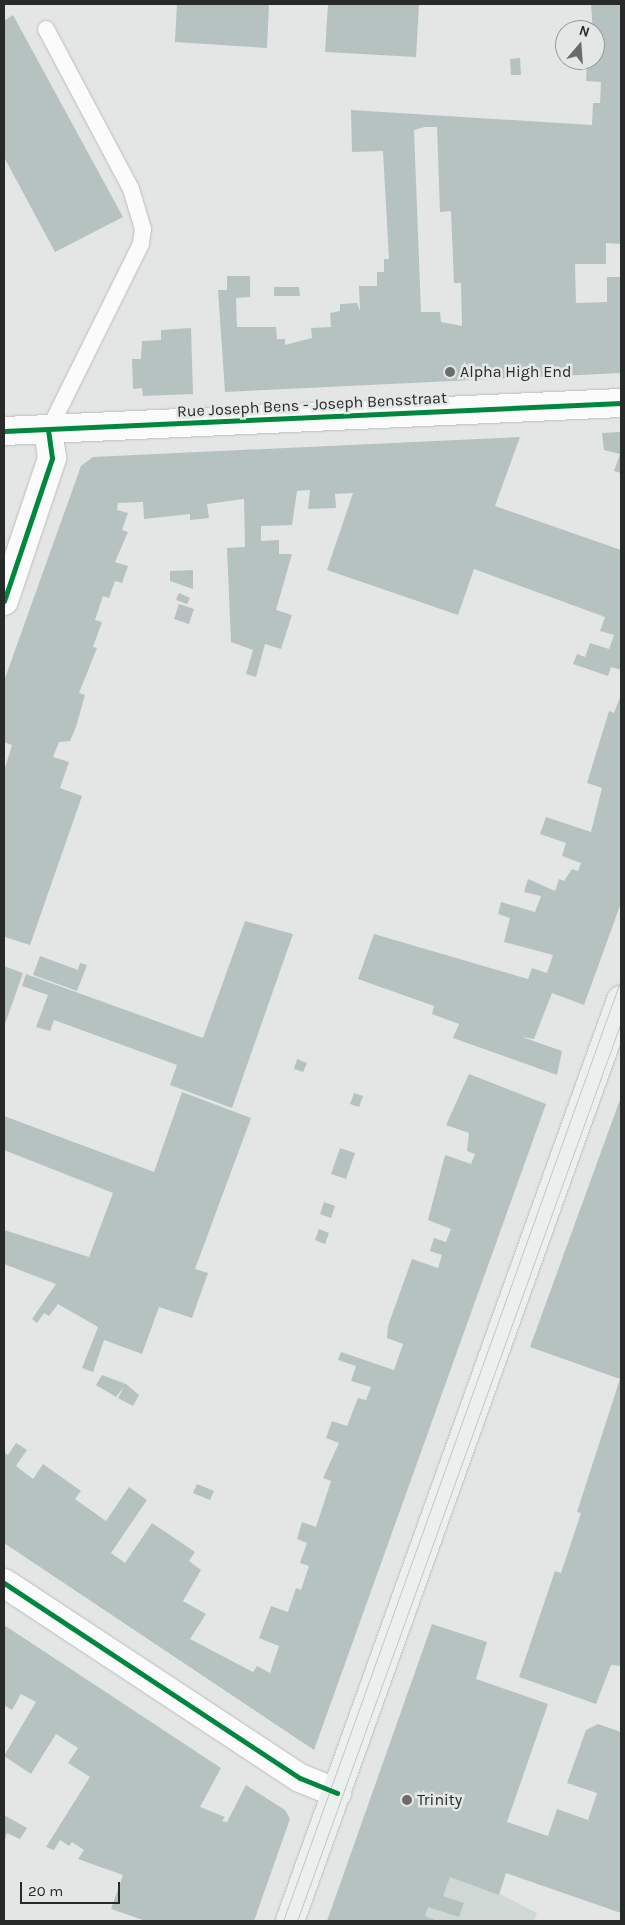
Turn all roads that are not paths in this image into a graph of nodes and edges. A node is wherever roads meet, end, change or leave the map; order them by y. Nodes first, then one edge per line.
1 (46, 29) dead end
2 (621, 403) edge
3 (4, 431) edge
4 (48, 431) junction
5 (4, 601) edge
6 (621, 1000) edge
7 (4, 1583) edge
8 (337, 1792) junction
9 (290, 1921) edge

1 - 4 lane
2 - 4 street, Rue Joseph Bens - Joseph Bensstraat
3 - 4 street, Rue Joseph Bens - Joseph Bensstraat
4 - 5 street
6 - 8 main road
7 - 8 street
8 - 9 main road

